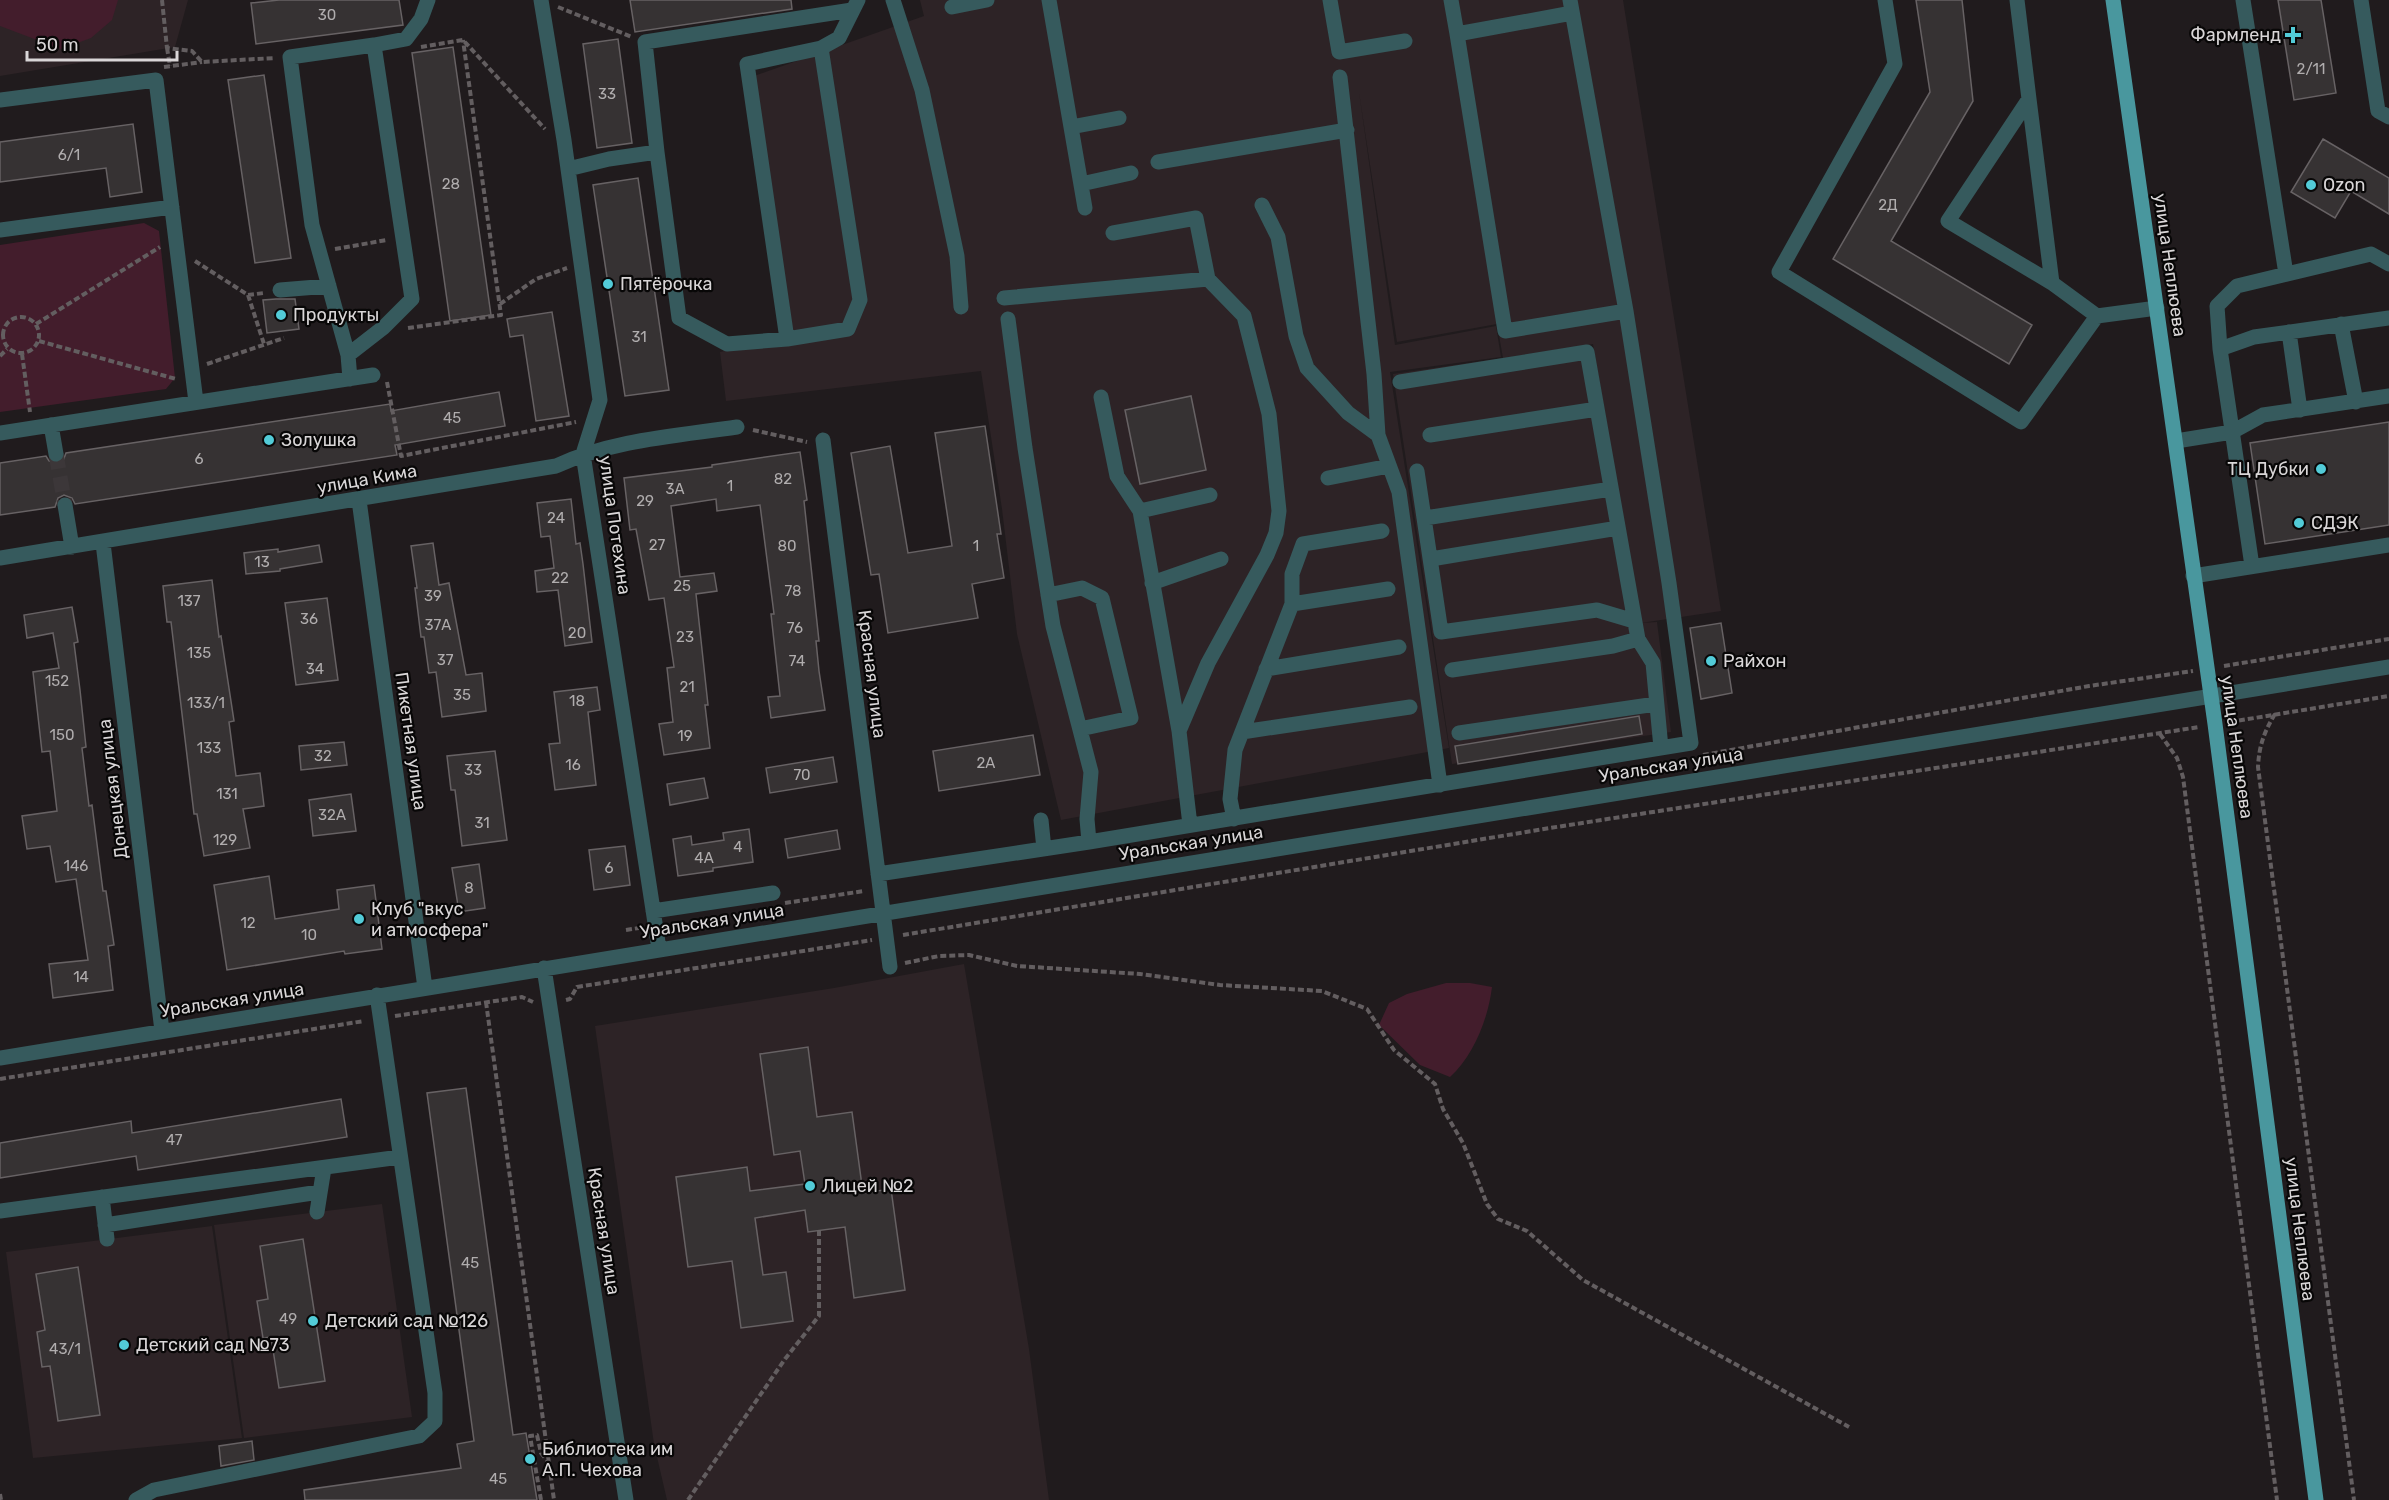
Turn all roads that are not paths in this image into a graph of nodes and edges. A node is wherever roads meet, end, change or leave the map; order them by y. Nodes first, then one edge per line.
1 (428, 0) edge
2 (893, 0) edge
3 (1049, 0) edge
4 (1330, 0) edge
5 (1452, 0) edge
6 (1885, 0) edge
7 (2017, 0) edge
8 (2113, 0) edge
9 (2243, 0) edge
10 (2361, 0) edge
11 (980, 1) edge
12 (548, 3) edge
13 (855, 5) edge
14 (1571, 7) edge
15 (952, 8) dead end
16 (1457, 34) junction
17 (1405, 41) dead end
18 (375, 45) junction
19 (821, 48) junction
20 (1340, 77) dead end
21 (2029, 99) junction
22 (0, 100) edge
23 (2389, 117) edge
24 (1119, 118) dead end
25 (1071, 127) junction
26 (1347, 130) junction
27 (657, 152) junction
28 (1158, 162) dead end
29 (568, 168) junction
30 (1131, 173) dead end
31 (1081, 184) junction
32 (1262, 206) dead end
33 (172, 207) junction
34 (1085, 208) dead end
35 (0, 230) edge
36 (1113, 233) dead end
37 (2389, 264) edge
38 (2286, 274) junction
39 (1208, 279) junction
40 (2052, 283) junction
41 (329, 286) junction
42 (280, 290) road end
43 (1004, 298) dead end
44 (961, 307) dead end
45 (2157, 308) junction
46 (1626, 311) junction
47 (2097, 316) junction
48 (2389, 318) edge
49 (1008, 319) dead end
50 (2341, 324) junction
51 (2289, 332) junction
52 (787, 339) junction
53 (2220, 349) junction
54 (348, 355) junction
55 (373, 375) road end
56 (350, 379) junction
57 (1400, 382) dead end
58 (2389, 396) edge
59 (1101, 397) dead end
60 (196, 402) junction
61 (2356, 402) junction
62 (1597, 409) junction
63 (2300, 410) junction
64 (51, 425) junction
65 (737, 427) road end
66 (2232, 432) junction
67 (0, 433) edge
68 (1378, 435) junction
69 (1430, 435) dead end
70 (823, 440) dead end
71 (2176, 441) junction
72 (583, 453) junction
73 (56, 454) tunnel mouth
74 (1389, 466) junction
75 (1417, 471) dead end
76 (1328, 478) dead end
77 (1611, 489) junction
78 (1210, 495) dead end
79 (359, 500) junction
80 (65, 506) tunnel mouth
81 (1140, 511) junction
82 (1425, 518) junction
83 (1618, 528) junction
84 (1382, 531) dead end
85 (103, 543) junction
86 (2389, 545) edge
87 (72, 547) junction
88 (0, 558) edge
89 (1221, 559) dead end
90 (1431, 559) junction
91 (2252, 567) junction
92 (2193, 576) junction
93 (1152, 583) junction
94 (1388, 589) dead end
95 (1048, 595) junction
96 (1292, 604) junction
97 (1634, 621) junction
98 (1638, 639) junction
99 (1399, 647) dead end
100 (2389, 667) edge
101 (1266, 669) junction
102 (1452, 670) dead end
103 (2211, 696) junction
104 (1656, 704) junction
105 (1410, 707) dead end
106 (1080, 729) junction
107 (1179, 731) junction
108 (1242, 732) junction
109 (1459, 733) dead end
110 (1661, 748) junction
111 (1440, 785) junction
112 (1234, 819) junction
113 (1041, 820) dead end
114 (1190, 825) junction
115 (1089, 842) junction
116 (1044, 849) junction
117 (878, 874) junction
118 (772, 893) dead end
119 (653, 911) junction
120 (883, 913) junction
121 (659, 949) junction
122 (890, 967) road end
123 (544, 968) junction
124 (425, 987) junction
125 (377, 995) junction
126 (162, 1031) junction
127 (0, 1058) edge
128 (400, 1157) junction
129 (324, 1168) junction
130 (319, 1192) junction
131 (102, 1197) junction
132 (0, 1211) edge
133 (316, 1212) dead end
134 (136, 1500) edge
135 (626, 1500) edge
136 (2316, 1500) edge

1 - 18 street
2 - 44 street
3 - 25 street
4 - 17 street
5 - 16 street
6 - 47 street
7 - 21 street
8 - 45 main road, улица Неплюева
9 - 38 street
10 - 23 street
11 - 15 street
12 - 29 street, улица Потехина
13 - 19 street
13 - 27 street
14 - 16 street
14 - 46 street
16 - 46 street
18 - 41 street
18 - 54 street
19 - 52 street
19 - 52 street
20 - 26 street
21 - 40 street
21 - 40 street
22 - 33 street
24 - 25 street
25 - 31 street
26 - 28 street
26 - 68 street
27 - 29 street
27 - 52 street
29 - 72 street, улица Потехина
30 - 31 street
31 - 34 street
32 - 68 street
33 - 35 street
33 - 60 street
36 - 39 street
37 - 38 street
38 - 53 street
39 - 43 street
39 - 107 street
40 - 47 street
41 - 42 street
41 - 54 street
45 - 47 street
45 - 71 main road, улица Неплюева
46 - 110 street
48 - 50 street
49 - 95 street
50 - 51 street
50 - 61 street
51 - 53 street
51 - 63 street
53 - 66 street
54 - 56 street
55 - 56 street
56 - 60 street
57 - 62 street
58 - 61 street
59 - 81 street
60 - 64 street
61 - 63 street
62 - 69 street
62 - 77 street
63 - 66 street
64 - 67 street
64 - 73 street
65 - 72 street, улица Кима
66 - 71 street
66 - 91 street
68 - 74 street
70 - 117 street, Красная улица
71 - 92 main road, улица Неплюева
72 - 79 street, улица Кима
72 - 119 street, улица Потехина
74 - 76 street
74 - 111 street
75 - 82 street
77 - 82 street
77 - 83 street
78 - 81 street
79 - 85 street, улица Кима
79 - 124 street, Пикетная улица
80 - 87 street
81 - 93 street
82 - 90 street
83 - 90 street
83 - 97 street
84 - 96 street
85 - 87 street, улица Кима
85 - 126 street, Донецкая улица
86 - 91 street
87 - 88 street, улица Кима
89 - 93 street
90 - 97 street
91 - 92 street
92 - 103 main road, улица Неплюева
93 - 107 street
94 - 96 street
95 - 106 street
95 - 106 street
96 - 101 street
97 - 98 street
98 - 102 street
98 - 104 street
99 - 101 street
100 - 103 street, Уральская улица
101 - 108 street
103 - 120 street, Уральская улица
103 - 136 main road, улица Неплюева
104 - 109 street
104 - 110 street
105 - 108 street
106 - 115 street
107 - 114 street
108 - 112 street
110 - 111 street
111 - 112 street
112 - 114 street
113 - 116 street
114 - 115 street
115 - 116 street
116 - 117 street
117 - 120 street, Красная улица
118 - 119 street
119 - 121 street, улица Потехина
120 - 121 street, Уральская улица
120 - 122 street, Красная улица
121 - 123 street, Уральская улица
123 - 124 street, Уральская улица
123 - 135 street, Красная улица
124 - 125 street, Уральская улица
125 - 126 street, Уральская улица
125 - 128 street
126 - 127 street, Уральская улица
128 - 129 street
128 - 134 street
129 - 130 street
129 - 131 street
130 - 131 street
130 - 133 street
131 - 132 street

